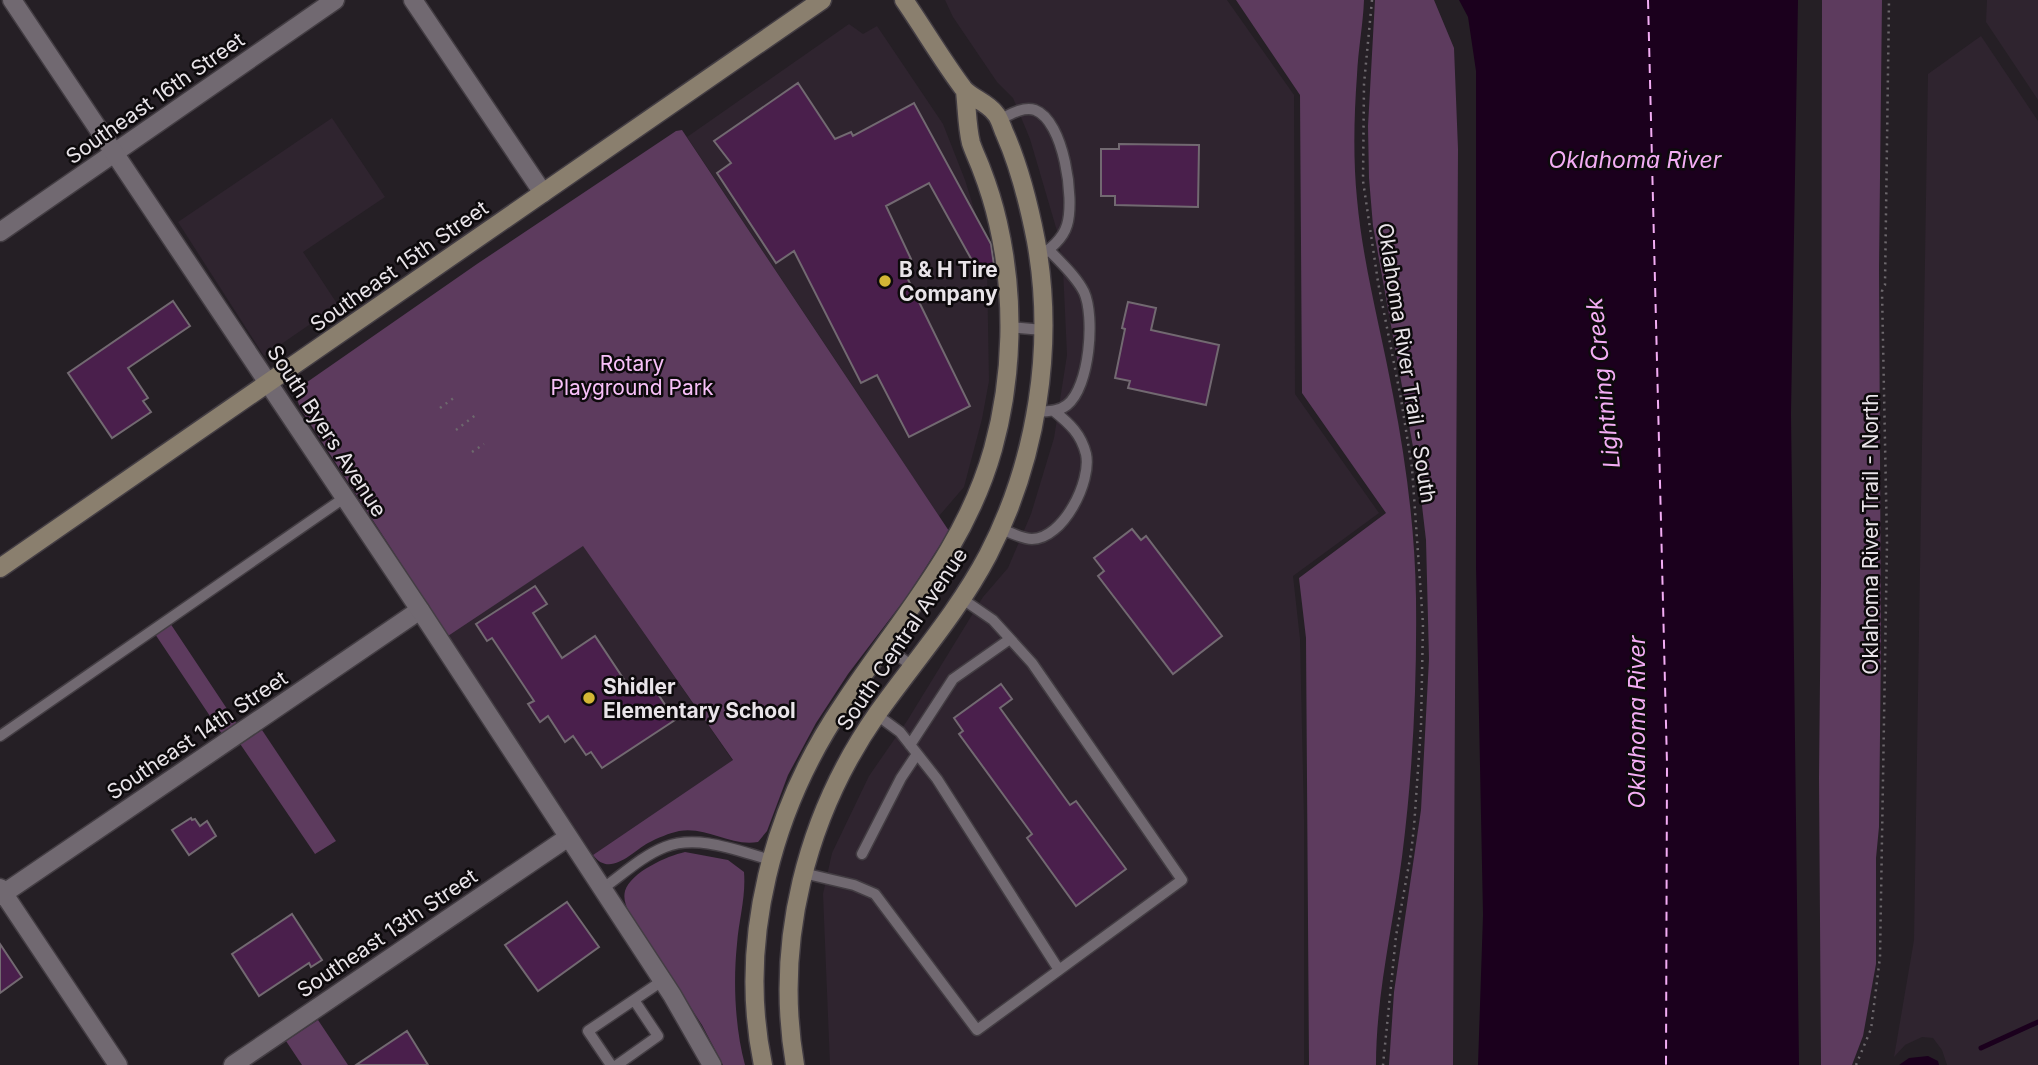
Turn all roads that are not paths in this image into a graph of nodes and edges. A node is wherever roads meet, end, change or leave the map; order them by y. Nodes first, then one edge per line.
1 (12, 0) edge
2 (335, 0) edge
3 (413, 0) edge
4 (822, 0) edge
5 (904, 0) edge
6 (965, 91) junction
7 (999, 120) junction
8 (115, 153) junction
9 (543, 193) junction
10 (0, 232) edge
11 (1044, 253) junction
12 (1009, 327) junction
13 (1043, 330) junction
14 (269, 384) junction
15 (1055, 411) junction
16 (1036, 412) junction
17 (344, 498) junction
18 (1001, 528) junction
19 (0, 568) edge
20 (961, 598) junction
21 (420, 610) junction
22 (1010, 639) junction
23 (885, 646) junction
24 (912, 666) junction
25 (877, 715) junction
26 (0, 736) edge
27 (914, 749) junction
28 (567, 838) junction
29 (862, 854) dead end
30 (771, 860) junction
31 (803, 873) junction
32 (602, 889) junction
33 (1, 893) edge
34 (1059, 970) junction
35 (663, 981) junction
36 (634, 1000) junction
37 (118, 1065) edge
38 (233, 1065) edge
39 (611, 1065) edge
40 (617, 1065) edge
41 (712, 1065) edge
42 (764, 1065) edge
43 (795, 1065) edge

1 - 8 street, South Byers Avenue
2 - 8 street, Southeast 16th Street
3 - 9 street
4 - 9 main road, Southeast 15th Street
5 - 6 main road, South Central Avenue
6 - 7 main road, South Central Avenue
6 - 12 main road, South Central Avenue
7 - 11 main road, South Central Avenue
7 - 11 lane
8 - 10 street, Southeast 16th Street
8 - 14 street, South Byers Avenue
9 - 14 main road, Southeast 15th Street
11 - 13 main road, South Central Avenue
11 - 15 lane
12 - 13 lane
12 - 23 main road, South Central Avenue
13 - 16 main road, South Central Avenue
14 - 17 street, South Byers Avenue
14 - 19 main road, Southeast 15th Street
15 - 16 lane
15 - 18 lane
16 - 18 main road, South Central Avenue
17 - 21 street, South Byers Avenue
17 - 26 lane
18 - 20 main road, South Central Avenue
20 - 22 lane
20 - 24 main road, South Central Avenue
21 - 28 street, South Byers Avenue
21 - 33 street, Southeast 14th Street
22 - 27 lane
22 - 34 lane
23 - 24 lane
23 - 30 main road, South Central Avenue
24 - 25 main road, South Central Avenue
25 - 27 lane
25 - 31 main road, South Central Avenue
27 - 29 lane
27 - 34 lane
28 - 32 street, South Byers Avenue
28 - 38 street, Southeast 13th Street
30 - 32 lane
30 - 42 main road, South Central Avenue
31 - 34 lane
31 - 43 main road, South Central Avenue
32 - 35 street, South Byers Avenue
33 - 37 street
35 - 36 lane
35 - 41 street, South Byers Avenue
36 - 39 lane
36 - 40 lane

